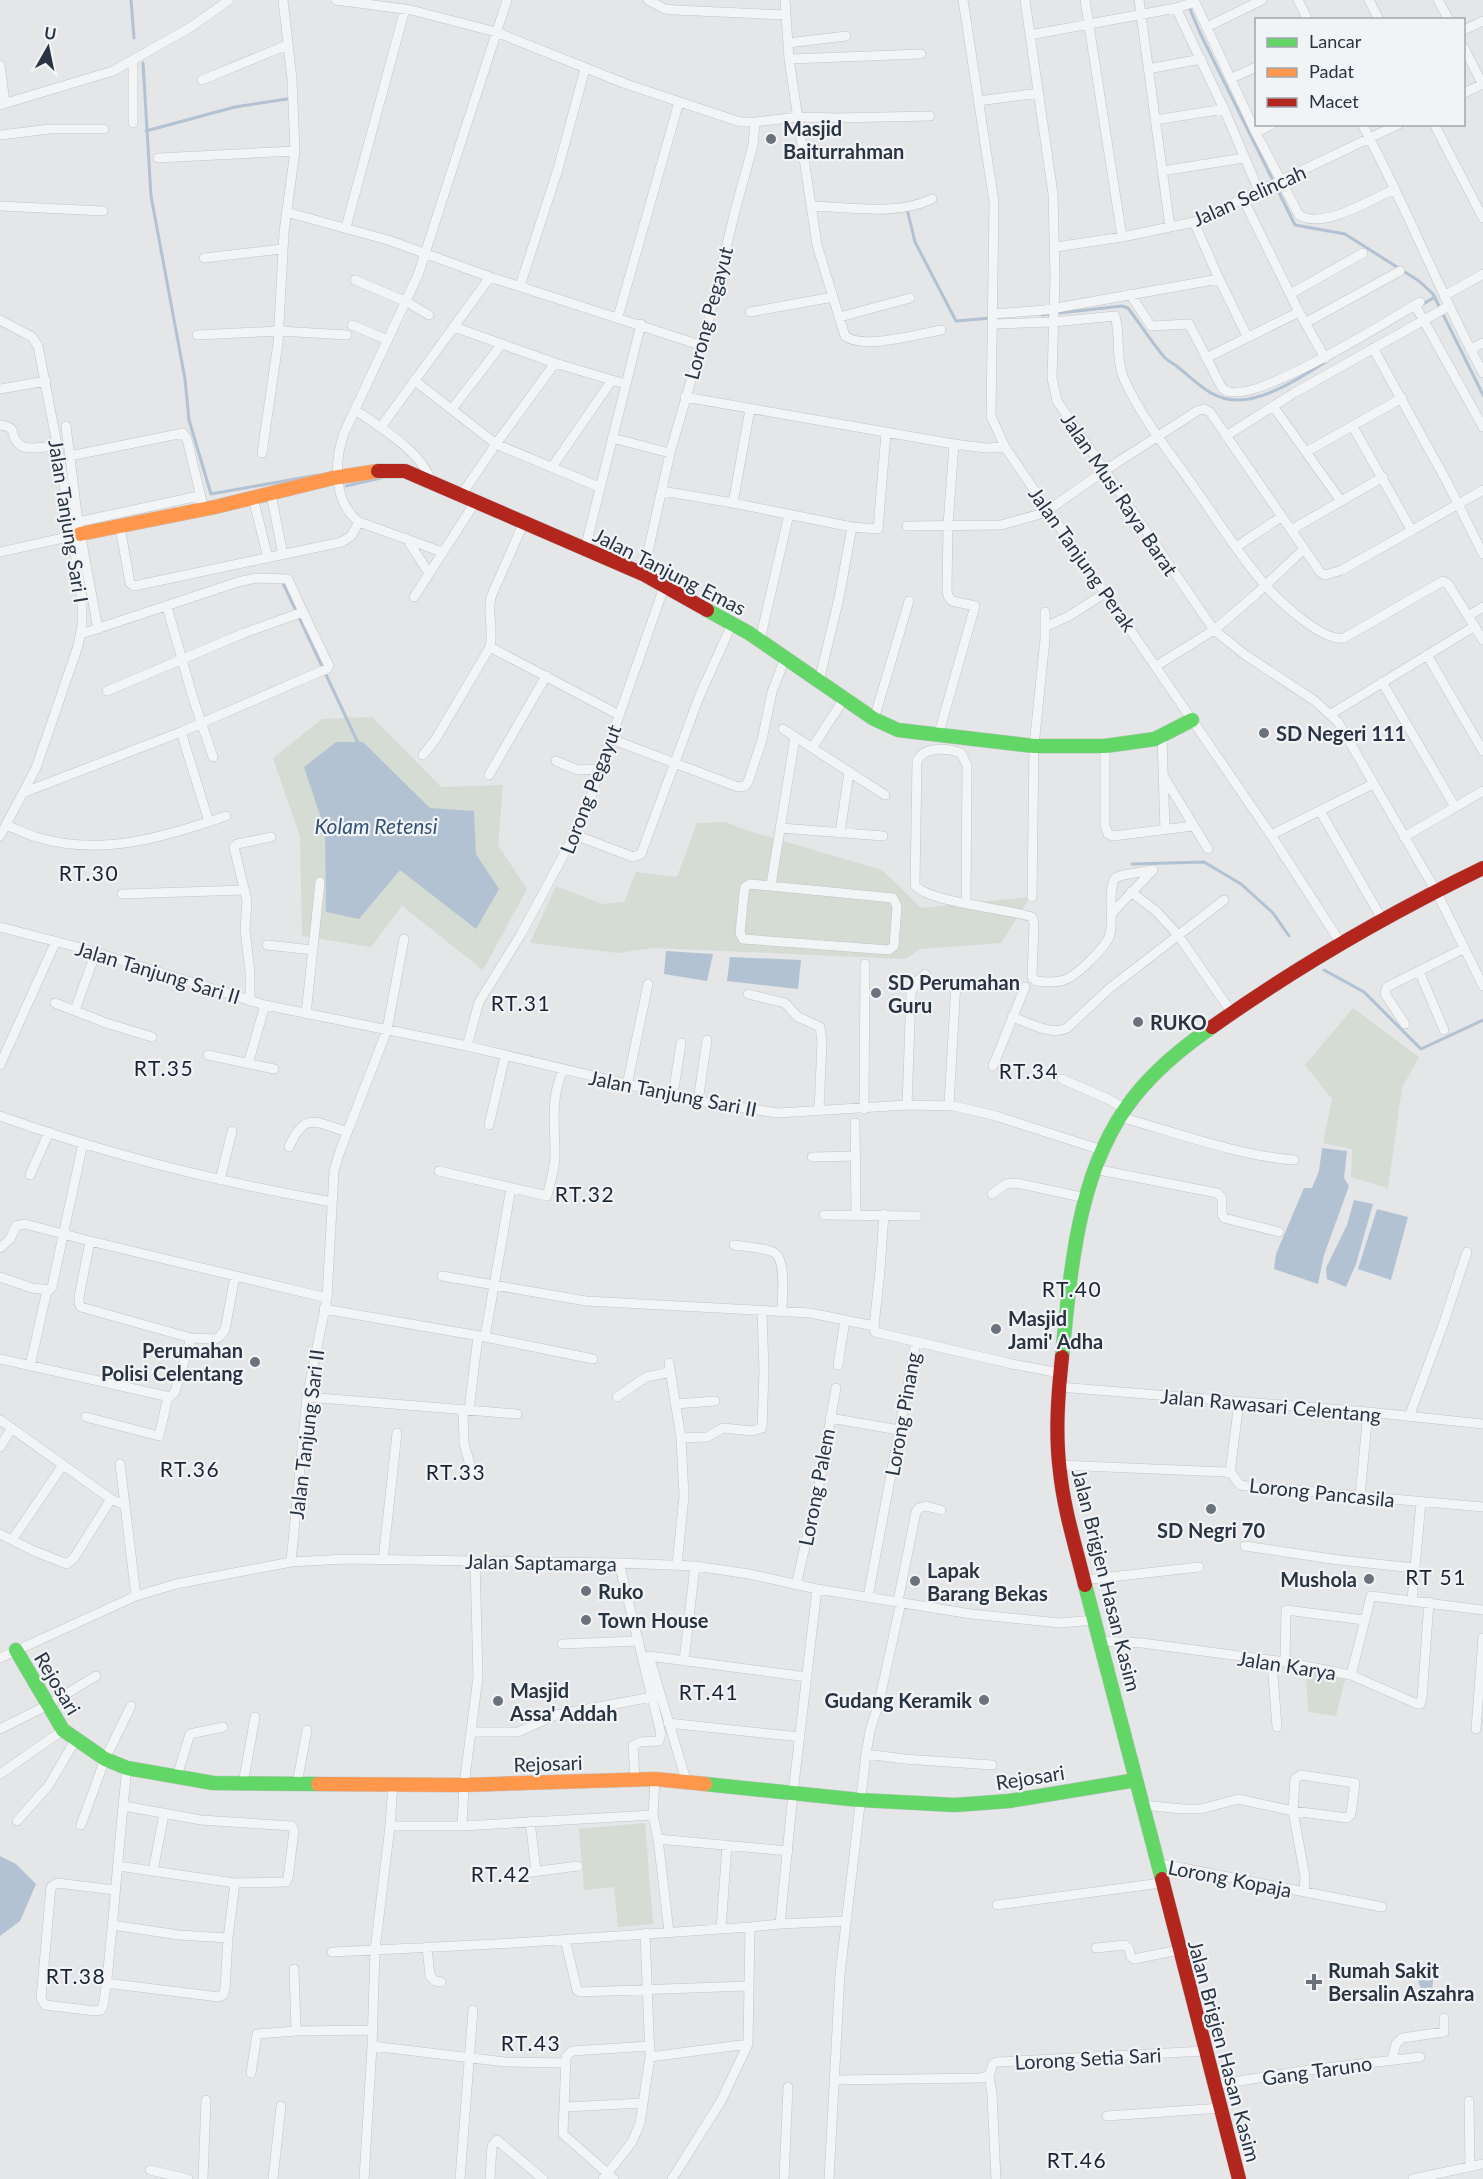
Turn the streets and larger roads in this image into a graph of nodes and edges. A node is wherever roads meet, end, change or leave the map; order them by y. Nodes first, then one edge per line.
1 (229, 0) edge
2 (283, 0) edge
3 (336, 0) edge
4 (414, 0) edge
5 (507, 0) edge
6 (648, 0) edge
7 (785, 0) edge
8 (963, 0) edge
9 (1025, 0) edge
10 (1085, 0) edge
11 (1139, 0) edge
12 (1298, 0) edge
13 (1369, 0) edge
14 (1438, 0) edge
15 (1256, 1) edge
16 (1188, 4) edge
17 (408, 9) junction
18 (786, 15) junction
19 (1141, 15) junction
20 (1307, 18) edge
21 (1378, 18) edge
22 (1448, 18) edge
23 (1483, 21) edge
24 (1090, 23) junction
25 (1207, 27) junction
26 (1465, 30) edge
27 (496, 32) junction
28 (1030, 35) junction
29 (846, 36) dead end
30 (788, 43) junction
31 (287, 45) junction
32 (1465, 50) edge
33 (921, 54) dead end
34 (789, 58) junction
35 (1201, 59) junction
36 (133, 61) junction
37 (0, 65) edge
38 (1255, 68) edge
39 (585, 69) junction
40 (1148, 69) junction
41 (1232, 78) junction
42 (202, 80) dead end
43 (1483, 84) edge
44 (1039, 93) junction
45 (1465, 93) edge
46 (978, 101) junction
47 (679, 102) junction
48 (2, 104) edge
49 (1224, 109) junction
50 (930, 116) dead end
51 (798, 117) junction
52 (1155, 120) junction
53 (755, 122) junction
54 (133, 123) dead end
55 (1268, 126) edge
56 (1363, 126) edge
57 (1395, 126) edge
58 (1435, 126) edge
59 (104, 129) dead end
60 (1256, 133) junction
61 (0, 135) edge
62 (1370, 139) junction
63 (295, 151) junction
64 (158, 158) dead end
65 (1244, 158) junction
66 (1162, 171) junction
67 (1279, 182) junction
68 (1395, 189) junction
69 (1261, 190) junction
70 (1243, 198) junction
71 (932, 199) dead end
72 (0, 206) edge
73 (811, 206) junction
74 (103, 211) dead end
75 (286, 212) junction
76 (1483, 218) edge
77 (1194, 222) junction
78 (346, 227) junction
79 (1170, 227) junction
80 (1122, 237) junction
81 (1056, 247) junction
82 (282, 249) junction
83 (426, 253) junction
84 (1363, 253) dead end
85 (204, 258) dead end
86 (1400, 271) dead end
87 (1483, 274) edge
88 (490, 277) junction
89 (1219, 279) junction
90 (355, 280) dead end
91 (520, 286) junction
92 (1130, 294) junction
93 (1290, 294) junction
94 (1444, 296) junction
95 (833, 297) junction
96 (910, 298) dead end
97 (406, 302) junction
98 (1418, 309) junction
99 (1443, 309) junction
100 (750, 312) dead end
101 (1299, 312) junction
102 (429, 315) dead end
103 (1053, 315) junction
104 (618, 317) junction
105 (840, 317) junction
106 (994, 319) junction
107 (0, 320) edge
108 (1305, 323) junction
109 (641, 324) junction
110 (352, 326) dead end
111 (454, 327) junction
112 (941, 330) dead end
113 (279, 331) junction
114 (197, 335) dead end
115 (347, 335) dead end
116 (1247, 336) junction
117 (388, 340) junction
118 (1483, 343) edge
119 (501, 345) junction
120 (700, 345) junction
121 (1373, 348) junction
122 (1470, 350) junction
123 (1206, 358) junction
124 (1324, 358) junction
125 (555, 363) junction
126 (1483, 373) edge
127 (1289, 377) junction
128 (414, 380) junction
129 (612, 380) junction
130 (46, 381) junction
131 (625, 384) junction
132 (0, 388) edge
133 (1296, 389) junction
134 (685, 396) junction
135 (1402, 398) junction
136 (1273, 406) junction
137 (452, 409) junction
138 (750, 409) junction
139 (355, 410) junction
140 (0, 425) edge
141 (66, 426) dead end
142 (1353, 427) junction
143 (1483, 427) edge
144 (381, 428) junction
145 (886, 433) junction
146 (1158, 436) junction
147 (1226, 436) junction
148 (612, 438) junction
149 (496, 444) junction
150 (954, 444) junction
151 (58, 445) junction
152 (1005, 447) junction
153 (1306, 452) junction
154 (262, 453) dead end
155 (670, 453) junction
156 (70, 456) junction
157 (552, 467) junction
158 (1104, 471) junction
159 (1383, 477) junction
160 (337, 478) junction
161 (431, 481) junction
162 (599, 487) junction
163 (1483, 490) edge
164 (662, 491) junction
165 (462, 494) junction
166 (199, 496) junction
167 (262, 496) junction
168 (476, 501) junction
169 (1341, 501) junction
170 (733, 503) junction
171 (1458, 505) junction
172 (204, 510) junction
173 (1049, 511) junction
174 (789, 514) junction
175 (1281, 518) junction
176 (359, 522) junction
177 (524, 522) junction
178 (948, 525) junction
179 (907, 526) dead end
180 (120, 527) junction
181 (852, 527) junction
182 (75, 529) junction
183 (1291, 530) junction
184 (1412, 531) junction
185 (406, 538) junction
186 (1236, 547) junction
187 (585, 549) junction
188 (1304, 549) junction
189 (0, 552) edge
190 (442, 552) junction
191 (1483, 554) edge
192 (276, 556) junction
193 (429, 573) junction
194 (643, 574) junction
195 (1265, 585) junction
196 (664, 587) junction
197 (1105, 593) junction
198 (414, 597) dead end
199 (909, 601) dead end
200 (167, 607) junction
201 (1483, 607) edge
202 (1045, 612) dead end
203 (299, 613) junction
204 (1468, 616) junction
205 (732, 624) junction
206 (1474, 626) junction
207 (1045, 627) junction
208 (98, 629) junction
209 (1214, 630) junction
210 (81, 634) junction
211 (760, 640) junction
212 (1483, 640) edge
213 (490, 647) junction
214 (1427, 655) junction
215 (182, 658) junction
216 (786, 658) junction
217 (1156, 666) junction
218 (546, 676) junction
219 (819, 681) junction
220 (1382, 682) junction
221 (107, 691) dead end
222 (844, 699) junction
223 (1331, 714) junction
224 (619, 715) junction
225 (874, 719) junction
226 (1192, 720) junction
227 (202, 724) junction
228 (783, 729) dead end
229 (181, 732) junction
230 (938, 736) junction
231 (795, 737) junction
232 (1162, 737) junction
233 (611, 738) junction
234 (1034, 746) junction
235 (1105, 746) junction
236 (812, 748) junction
237 (1483, 751) edge
238 (423, 755) dead end
239 (213, 757) dead end
240 (555, 761) dead end
241 (675, 764) junction
242 (600, 769) junction
243 (849, 772) junction
244 (1162, 774) junction
245 (489, 775) dead end
246 (1373, 784) junction
247 (1483, 790) edge
248 (25, 792) junction
249 (885, 795) dead end
250 (1455, 807) junction
251 (1320, 811) junction
252 (226, 816) dead end
253 (5, 820) edge
254 (209, 822) junction
255 (1193, 826) junction
256 (781, 828) junction
257 (1165, 830) junction
258 (840, 833) junction
259 (575, 835) junction
260 (1271, 835) junction
261 (0, 836) edge
262 (883, 836) dead end
263 (271, 837) dead end
264 (1404, 837) junction
265 (1208, 849) dead end
266 (1483, 867) edge
267 (320, 882) dead end
268 (771, 885) junction
269 (245, 890) junction
270 (1436, 891) junction
271 (1131, 892) junction
272 (122, 894) dead end
273 (1032, 897) dead end
274 (1224, 900) dead end
275 (966, 903) junction
276 (1111, 914) junction
277 (1382, 919) junction
278 (0, 927) edge
279 (1178, 935) junction
280 (404, 939) dead end
281 (57, 940) junction
282 (1340, 942) junction
283 (267, 945) dead end
284 (1465, 948) junction
285 (313, 950) junction
286 (96, 952) junction
287 (865, 964) dead end
288 (1419, 971) junction
289 (925, 974) dead end
290 (956, 982) dead end
291 (648, 984) dead end
292 (1483, 986) edge
293 (1025, 987) dead end
294 (748, 994) dead end
295 (250, 1001) junction
296 (55, 1003) dead end
297 (265, 1005) junction
298 (75, 1010) junction
299 (1232, 1012) junction
300 (306, 1014) junction
301 (1012, 1017) junction
302 (1405, 1024) dead end
303 (387, 1030) junction
304 (1444, 1030) dead end
305 (152, 1037) dead end
306 (708, 1040) dead end
307 (681, 1043) dead end
308 (467, 1046) junction
309 (208, 1055) dead end
310 (505, 1056) junction
311 (248, 1064) junction
312 (0, 1065) edge
313 (993, 1066) dead end
314 (274, 1070) dead end
315 (563, 1070) junction
316 (1062, 1079) dead end
317 (627, 1085) junction
318 (673, 1095) junction
319 (698, 1101) junction
320 (949, 1105) junction
321 (908, 1106) junction
322 (864, 1109) junction
323 (819, 1110) junction
324 (1123, 1113) junction
325 (0, 1116) edge
326 (855, 1123) dead end
327 (489, 1125) dead end
328 (232, 1131) dead end
329 (49, 1132) junction
330 (347, 1132) junction
331 (83, 1143) junction
332 (289, 1147) dead end
333 (1102, 1150) junction
334 (856, 1156) junction
335 (812, 1157) dead end
336 (1294, 1160) dead end
337 (1094, 1169) junction
338 (439, 1171) dead end
339 (30, 1175) dead end
340 (220, 1180) junction
341 (511, 1188) junction
342 (992, 1194) dead end
343 (1086, 1198) junction
344 (332, 1202) junction
345 (884, 1214) junction
346 (824, 1215) dead end
347 (856, 1215) junction
348 (917, 1216) dead end
349 (1279, 1232) dead end
350 (63, 1234) junction
351 (90, 1241) junction
352 (734, 1245) dead end
353 (0, 1248) edge
354 (1467, 1252) dead end
355 (236, 1276) junction
356 (442, 1276) dead end
357 (0, 1277) edge
358 (494, 1285) junction
359 (47, 1290) junction
360 (327, 1298) junction
361 (324, 1309) junction
362 (762, 1311) junction
363 (782, 1311) junction
364 (846, 1320) junction
365 (874, 1326) junction
366 (481, 1336) junction
367 (191, 1338) junction
368 (916, 1341) junction
369 (0, 1359) edge
370 (593, 1359) dead end
371 (838, 1365) dead end
372 (30, 1366) junction
373 (1060, 1373) junction
374 (836, 1388) dead end
375 (1059, 1388) junction
376 (168, 1397) junction
377 (307, 1397) junction
378 (617, 1397) dead end
379 (715, 1401) dead end
380 (1239, 1402) junction
381 (675, 1404) junction
382 (466, 1410) junction
383 (1368, 1412) junction
384 (517, 1414) dead end
385 (86, 1417) dead end
386 (1409, 1417) junction
387 (830, 1418) junction
388 (0, 1420) edge
389 (1483, 1424) edge
390 (12, 1428) junction
391 (899, 1430) junction
392 (398, 1433) dead end
393 (681, 1438) junction
394 (0, 1447) edge
395 (120, 1464) dead end
396 (63, 1465) junction
397 (1059, 1465) junction
398 (472, 1472) dead end
399 (1230, 1473) junction
400 (1360, 1496) junction
401 (111, 1499) junction
402 (1421, 1502) junction
403 (124, 1505) junction
404 (1483, 1507) edge
405 (941, 1510) dead end
406 (0, 1534) edge
407 (12, 1540) junction
408 (1245, 1546) dead end
409 (383, 1560) junction
410 (475, 1561) junction
411 (291, 1562) junction
412 (619, 1563) junction
413 (677, 1565) junction
414 (694, 1566) junction
415 (1198, 1567) dead end
416 (1414, 1568) junction
417 (1084, 1580) junction
418 (795, 1585) junction
419 (817, 1589) junction
420 (136, 1596) junction
421 (868, 1597) junction
422 (1412, 1600) junction
423 (899, 1602) junction
424 (1429, 1602) junction
425 (1483, 1610) edge
426 (1094, 1620) junction
427 (1364, 1620) junction
428 (1483, 1638) edge
429 (639, 1641) junction
430 (1101, 1641) junction
431 (562, 1644) dead end
432 (16, 1650) junction
433 (1482, 1652) edge
434 (0, 1658) edge
435 (684, 1661) junction
436 (1272, 1661) junction
437 (1285, 1662) junction
438 (1351, 1675) junction
439 (96, 1676) dead end
440 (807, 1677) junction
441 (652, 1697) junction
442 (48, 1705) junction
443 (131, 1706) dead end
444 (255, 1717) dead end
445 (668, 1723) junction
446 (223, 1727) dead end
447 (1277, 1727) dead end
448 (0, 1729) edge
449 (1476, 1729) dead end
450 (63, 1730) junction
451 (307, 1730) dead end
452 (472, 1732) junction
453 (800, 1737) junction
454 (76, 1739) junction
455 (866, 1754) junction
456 (105, 1759) junction
457 (992, 1765) dead end
458 (127, 1768) junction
459 (0, 1774) edge
460 (177, 1776) junction
461 (635, 1779) junction
462 (655, 1779) junction
463 (686, 1780) junction
464 (1136, 1780) junction
465 (393, 1783) junction
466 (243, 1784) junction
467 (297, 1784) junction
468 (464, 1785) junction
469 (793, 1793) junction
470 (860, 1800) junction
471 (1142, 1804) junction
472 (124, 1806) junction
473 (1293, 1811) junction
474 (164, 1814) junction
475 (653, 1815) junction
476 (17, 1821) dead end
477 (530, 1821) junction
478 (81, 1825) dead end
479 (390, 1826) junction
480 (462, 1826) junction
481 (658, 1839) junction
482 (727, 1845) junction
483 (788, 1851) junction
484 (1157, 1863) junction
485 (118, 1866) junction
486 (578, 1866) dead end
487 (153, 1871) junction
488 (536, 1871) junction
489 (516, 1874) dead end
490 (235, 1883) junction
491 (1161, 1883) junction
492 (116, 1890) junction
493 (1304, 1892) junction
494 (997, 1905) dead end
495 (1382, 1907) dead end
496 (845, 1921) junction
497 (780, 1924) junction
498 (112, 1925) junction
499 (750, 1927) junction
500 (721, 1929) junction
501 (669, 1932) junction
502 (645, 1934) junction
503 (228, 1938) junction
504 (565, 1940) junction
505 (427, 1947) junction
506 (1096, 1948) dead end
507 (375, 1950) junction
508 (1179, 1950) junction
509 (333, 1952) dead end
510 (294, 1969) dead end
511 (441, 1982) dead end
512 (106, 1983) junction
513 (748, 1986) junction
514 (648, 1990) junction
515 (473, 2010) dead end
516 (1444, 2018) dead end
517 (372, 2030) junction
518 (296, 2031) junction
519 (748, 2044) junction
520 (372, 2046) junction
521 (650, 2046) junction
522 (1205, 2051) junction
523 (650, 2057) junction
524 (1420, 2057) dead end
525 (470, 2058) junction
526 (1392, 2059) junction
527 (565, 2063) junction
528 (251, 2073) dead end
529 (989, 2076) junction
530 (835, 2080) junction
531 (1214, 2085) junction
532 (788, 2087) dead end
533 (206, 2100) dead end
534 (1469, 2101) dead end
535 (643, 2103) junction
536 (281, 2106) dead end
537 (565, 2107) junction
538 (1221, 2108) junction
539 (1107, 2116) dead end
540 (1483, 2164) edge
541 (1470, 2167) junction
542 (150, 2170) dead end
543 (1443, 2176) edge
544 (608, 2177) edge
545 (188, 2179) edge
546 (203, 2179) edge
547 (273, 2179) edge
548 (364, 2179) edge
549 (460, 2179) edge
550 (490, 2179) edge
551 (543, 2179) edge
552 (672, 2179) edge
553 (784, 2179) edge
554 (829, 2179) edge
555 (996, 2179) edge
556 (1239, 2179) edge
557 (1413, 2179) edge

1 - 36 street
2 - 31 street
3 - 17 street
4 - 17 street
5 - 27 street
6 - 18 street
7 - 18 street
8 - 46 street, Jalan Tanjung Perak
9 - 28 street, Jalan Musi Raya Barat
10 - 24 street
11 - 19 street
12 - 20 street
13 - 21 street
14 - 22 street
15 - 25 street
16 - 19 street
16 - 25 street
16 - 35 street
17 - 27 street
17 - 78 street
18 - 30 street
19 - 24 street
19 - 40 street
23 - 26 street
24 - 28 street
24 - 80 street
25 - 41 street
27 - 39 street
27 - 83 street
28 - 44 street, Jalan Musi Raya Barat
29 - 30 street
30 - 34 street
31 - 42 street
31 - 63 street
32 - 43 street
33 - 34 street
34 - 51 street
35 - 40 street
35 - 49 street
36 - 48 street
36 - 54 street
37 - 48 street
38 - 41 street
39 - 47 street
39 - 91 street
40 - 52 street
41 - 60 street
43 - 45 street
44 - 46 street
44 - 81 street, Jalan Musi Raya Barat
46 - 106 street, Jalan Tanjung Perak
47 - 53 street
47 - 104 street
49 - 52 street
49 - 65 street
50 - 51 street
51 - 53 street
51 - 73 street
52 - 66 street
53 - 120 street, Lorong Pegayut
55 - 60 street
56 - 62 street
57 - 62 street, Jalan Selincah
58 - 76 street
59 - 61 street
60 - 67 street
62 - 67 street, Jalan Selincah
62 - 68 street
63 - 64 street
63 - 75 street
65 - 66 street
65 - 69 street
66 - 79 street
67 - 68 street
67 - 69 street, Jalan Selincah
68 - 94 street
69 - 70 street, Jalan Selincah
70 - 77 street, Jalan Selincah
70 - 93 street
71 - 73 street
72 - 74 street
73 - 95 street
75 - 78 street
75 - 82 street
77 - 79 street, Jalan Selincah
77 - 89 street
78 - 83 street
79 - 80 street, Jalan Selincah
80 - 81 street, Jalan Selincah
81 - 103 street, Jalan Musi Raya Barat
82 - 85 street
82 - 113 street
83 - 88 street
83 - 97 street
84 - 93 street
86 - 108 street
87 - 94 street
88 - 91 street
88 - 111 street
89 - 92 street
89 - 116 street
90 - 97 street
91 - 104 street
92 - 103 street
92 - 123 street
93 - 101 street
94 - 99 street
95 - 100 street
95 - 105 street
96 - 105 street
97 - 102 street
97 - 117 street
98 - 99 street
98 - 121 street
98 - 124 street
98 - 143 street
99 - 122 street
101 - 108 street
101 - 116 street
103 - 106 street
103 - 146 street
103 - 158 street, Jalan Musi Raya Barat
104 - 109 street
105 - 112 street
106 - 152 street, Jalan Tanjung Perak
107 - 130 street, Jalan Tanjung Sari I
108 - 124 street
109 - 120 street
109 - 131 street
110 - 117 street
111 - 119 street
111 - 128 street
113 - 114 street
113 - 115 street
113 - 154 street
116 - 123 street
117 - 139 street
118 - 122 street
119 - 125 street
119 - 137 street
120 - 134 street, Lorong Pegayut
121 - 133 street
121 - 135 street
122 - 126 street
123 - 127 street
124 - 127 street
125 - 129 street
125 - 149 street
127 - 133 street
128 - 137 street
128 - 144 street
129 - 131 street
129 - 157 street
130 - 132 street
130 - 151 street, Jalan Tanjung Sari I
131 - 148 street
133 - 136 street
134 - 138 street
134 - 155 street, Lorong Pegayut
135 - 142 street
135 - 171 street
136 - 147 street
136 - 153 street
137 - 149 street
138 - 145 street
138 - 170 street
139 - 144 street
139 - 160 street
140 - 151 street
141 - 156 street
142 - 153 street
142 - 159 street
144 - 161 street
145 - 150 street
145 - 181 street
146 - 147 street
146 - 158 street
146 - 186 street
147 - 175 street
148 - 155 street
148 - 162 street
149 - 157 street
149 - 165 street
150 - 152 street
150 - 178 street
151 - 182 street, Jalan Tanjung Sari I
152 - 173 street, Jalan Tanjung Perak
153 - 169 street
155 - 164 street, Lorong Pegayut
156 - 166 street
156 - 182 street
157 - 162 street
158 - 173 street
158 - 209 street, Jalan Musi Raya Barat
159 - 169 street
159 - 184 street
160 - 161 street, Jalan Tanjung Emas
160 - 167 street, Jalan Tanjung Emas
160 - 176 street
161 - 165 street, Jalan Tanjung Emas
162 - 187 street
163 - 171 street
164 - 170 street
164 - 194 street, Lorong Pegayut
165 - 168 street, Jalan Tanjung Emas
166 - 172 street
166 - 182 street
167 - 172 street, Jalan Tanjung Emas
167 - 192 street
167 - 192 street
168 - 177 street, Jalan Tanjung Emas
168 - 190 street
169 - 183 street
170 - 174 street
171 - 184 street
171 - 191 street
172 - 180 street, Jalan Tanjung Emas
173 - 178 street
173 - 197 street, Jalan Tanjung Perak
174 - 181 street
174 - 211 street
175 - 183 street
175 - 186 street
176 - 185 street
176 - 192 street
177 - 187 street, Jalan Tanjung Emas
177 - 213 street
178 - 179 street
178 - 230 street
180 - 182 street, Jalan Tanjung Emas
180 - 192 street
181 - 219 street
182 - 189 street
182 - 208 street
182 - 210 street, Jalan Tanjung Sari I
183 - 188 street
184 - 188 street
185 - 190 street
185 - 193 street
186 - 195 street
187 - 194 street, Jalan Tanjung Emas
188 - 195 street
190 - 193 street
193 - 198 street
194 - 196 street, Jalan Tanjung Emas
195 - 204 street
195 - 209 street
196 - 205 street, Jalan Tanjung Emas
196 - 224 street, Lorong Pegayut
197 - 207 street
197 - 217 street, Jalan Tanjung Perak
199 - 225 street
200 - 203 street
200 - 208 street
200 - 215 street
201 - 204 street
202 - 207 street
203 - 215 street
203 - 227 street
204 - 206 street
205 - 211 street, Jalan Tanjung Emas
205 - 241 street
206 - 212 street
206 - 214 street
207 - 234 street
208 - 210 street
209 - 217 street
209 - 223 street, Jalan Musi Raya Barat
210 - 248 street, Jalan Tanjung Sari I
211 - 216 street, Jalan Tanjung Emas
213 - 218 street
213 - 238 street
214 - 220 street
214 - 237 street
215 - 221 street
215 - 227 street
216 - 219 street, Jalan Tanjung Emas
216 - 241 street
217 - 226 street, Jalan Tanjung Perak
218 - 224 street
218 - 245 street
219 - 222 street, Jalan Tanjung Emas
220 - 223 street
220 - 250 street
222 - 225 street, Jalan Tanjung Emas
222 - 236 street
223 - 246 street, Jalan Musi Raya Barat
224 - 233 street, Lorong Pegayut
225 - 230 street, Jalan Tanjung Emas
226 - 232 street, Jalan Tanjung Emas
226 - 260 street, Jalan Tanjung Perak
227 - 229 street
227 - 239 street
228 - 231 street
229 - 248 street
229 - 254 street
230 - 234 street, Jalan Tanjung Emas
231 - 236 street
231 - 256 street
232 - 235 street, Jalan Tanjung Emas
232 - 244 street
233 - 241 street
233 - 242 street, Lorong Pegayut
234 - 235 street, Jalan Tanjung Emas
234 - 273 street
235 - 257 street
236 - 243 street
240 - 242 street
241 - 259 street
242 - 259 street, Lorong Pegayut
243 - 249 street
243 - 258 street
244 - 255 street
244 - 257 street
246 - 251 street
246 - 264 street, Jalan Musi Raya Barat
247 - 250 street
248 - 253 street, Jalan Tanjung Sari I
250 - 264 street
251 - 260 street
251 - 277 street
252 - 254 street
253 - 254 street
253 - 261 street, Jalan Tanjung Sari I
255 - 257 street
255 - 265 street
256 - 258 street
256 - 268 street
258 - 262 street
259 - 308 street, Lorong Pegayut
260 - 282 street, Jalan Tanjung Perak
263 - 269 street
264 - 270 street, Jalan Musi Raya Barat
266 - 270 street, Jalan Brigjen Hasan Kasim
267 - 285 street
268 - 268 street
269 - 272 street
269 - 295 street
270 - 277 street, Jalan Brigjen Hasan Kasim
270 - 284 street, Jalan Musi Raya Barat
271 - 276 street
271 - 276 street
271 - 279 street
274 - 279 street
275 - 275 street
275 - 276 street
277 - 282 street, Jalan Brigjen Hasan Kasim
278 - 281 street, Jalan Tanjung Sari II
279 - 299 street
279 - 301 street
280 - 303 street
281 - 286 street, Jalan Tanjung Sari II
281 - 312 street
282 - 299 street, Jalan Brigjen Hasan Kasim
283 - 285 street
284 - 288 street
284 - 292 street, Jalan Musi Raya Barat
285 - 300 street
286 - 295 street, Jalan Tanjung Sari II
286 - 298 street
287 - 322 street
288 - 302 street
288 - 304 street
289 - 321 street
290 - 320 street
291 - 317 street
293 - 301 street
294 - 323 street
295 - 297 street, Jalan Tanjung Sari II
296 - 298 street
297 - 300 street, Jalan Tanjung Sari II
297 - 311 street
298 - 305 street
299 - 324 street, Jalan Brigjen Hasan Kasim
300 - 303 street, Jalan Tanjung Sari II
301 - 313 street
303 - 308 street, Jalan Tanjung Sari II
303 - 330 street, Jalan Tanjung Sari II
306 - 319 street
307 - 318 street
308 - 310 street, Jalan Tanjung Sari II
309 - 311 street
310 - 315 street, Jalan Tanjung Sari II
310 - 327 street
311 - 314 street
315 - 317 street, Jalan Tanjung Sari II
315 - 341 street
316 - 324 street
317 - 318 street, Jalan Tanjung Sari II
318 - 319 street, Jalan Tanjung Sari II
319 - 323 street, Jalan Tanjung Sari II
320 - 321 street, Jalan Tanjung Sari II
320 - 333 street, Jalan Tanjung Sari II
321 - 322 street, Jalan Tanjung Sari II
322 - 323 street, Jalan Tanjung Sari II
324 - 333 street, Jalan Brigjen Hasan Kasim
324 - 336 street
325 - 329 street
326 - 334 street
328 - 340 street
329 - 331 street
329 - 339 street
330 - 332 street
330 - 344 street, Jalan Tanjung Sari II
331 - 340 street
331 - 350 street
333 - 337 street, Jalan Brigjen Hasan Kasim
334 - 335 street
334 - 347 street
337 - 343 street, Jalan Brigjen Hasan Kasim
337 - 349 street
338 - 341 street
340 - 344 street
341 - 358 street
342 - 343 street
343 - 373 street, Jalan Brigjen Hasan Kasim
344 - 360 street, Jalan Tanjung Sari II
345 - 347 street
345 - 348 street
345 - 365 street
346 - 347 street
350 - 351 street
350 - 353 street
350 - 359 street
351 - 355 street
351 - 367 street
352 - 363 street
354 - 386 street
355 - 360 street
355 - 367 street
356 - 358 street
357 - 359 street
358 - 362 street
358 - 366 street
359 - 372 street
360 - 361 street, Jalan Tanjung Sari II
361 - 366 street
361 - 377 street, Jalan Tanjung Sari II
362 - 363 street
362 - 393 street
363 - 364 street
364 - 365 street
364 - 371 street
365 - 368 street
366 - 370 street
366 - 382 street
367 - 376 street
368 - 373 street, Lorong Pinang
368 - 391 street, Lorong Pinang
369 - 372 street
372 - 376 street
373 - 375 street, Jalan Brigjen Hasan Kasim
374 - 387 street, Lorong Palem
375 - 380 street, Jalan Rawasari Celentang
375 - 397 street, Jalan Brigjen Hasan Kasim
376 - 385 street
377 - 382 street
377 - 411 street, Jalan Tanjung Sari II
378 - 381 street
379 - 381 street
380 - 383 street, Jalan Rawasari Celentang
380 - 399 street
381 - 393 street
382 - 384 street
382 - 398 street
383 - 386 street, Jalan Rawasari Celentang
383 - 400 street
386 - 389 street, Jalan Rawasari Celentang
387 - 391 street
387 - 418 street, Lorong Palem
388 - 390 street
390 - 394 street
390 - 396 street
391 - 421 street, Lorong Pinang
392 - 409 street
393 - 413 street
395 - 403 street
396 - 401 street
396 - 407 street
397 - 399 street, Lorong Pancasila
397 - 417 street, Jalan Brigjen Hasan Kasim
399 - 400 street, Lorong Pancasila
400 - 402 street, Lorong Pancasila
401 - 403 street
401 - 407 street
402 - 404 street, Lorong Pancasila
402 - 416 street
403 - 420 street
405 - 423 street
406 - 407 street
408 - 416 street
409 - 410 street, Jalan Saptamarga
409 - 411 street, Jalan Saptamarga
410 - 412 street, Jalan Saptamarga
410 - 452 street
411 - 420 street, Jalan Saptamarga
412 - 413 street, Jalan Saptamarga
412 - 429 street
413 - 414 street, Jalan Saptamarga
414 - 418 street, Jalan Saptamarga
414 - 435 street
415 - 417 street
416 - 422 street
417 - 426 street, Jalan Brigjen Hasan Kasim
418 - 419 street, Jalan Saptamarga
419 - 421 street, Jalan Saptamarga
419 - 440 street
420 - 432 street, Jalan Saptamarga
421 - 423 street, Jalan Saptamarga
422 - 424 street, Jalan Karya
422 - 427 street, Jalan Karya
423 - 426 street, Jalan Saptamarga
423 - 455 street
424 - 425 street, Jalan Karya
424 - 438 street
426 - 430 street, Jalan Brigjen Hasan Kasim
427 - 437 street
427 - 438 street, Jalan Karya
428 - 433 street
429 - 431 street
429 - 441 street
430 - 436 street, Jalan Karya
430 - 464 street, Jalan Brigjen Hasan Kasim
432 - 434 street, Jalan Saptamarga
432 - 442 street, Rejosari
433 - 449 street
435 - 440 street
435 - 445 street
436 - 437 street, Jalan Karya
436 - 447 street
437 - 438 street, Jalan Karya
439 - 442 street
440 - 453 street
441 - 452 street
441 - 461 street
442 - 448 street
442 - 450 street, Rejosari
443 - 456 street
444 - 466 street
445 - 453 street
445 - 463 street
446 - 460 street
450 - 454 street, Rejosari
450 - 459 street
451 - 467 street
452 - 468 street
453 - 469 street
454 - 456 street, Rejosari
454 - 476 street
455 - 457 street
455 - 470 street
456 - 458 street, Rejosari
456 - 478 street
458 - 460 street, Rejosari
458 - 472 street
460 - 466 street, Rejosari
461 - 462 street, Rejosari
461 - 468 street, Rejosari
462 - 463 street, Rejosari
462 - 475 street
463 - 469 street, Rejosari
464 - 470 street, Rejosari
464 - 471 street, Jalan Brigjen Hasan Kasim
465 - 467 street, Rejosari
465 - 468 street, Rejosari
465 - 479 street
466 - 467 street, Rejosari
468 - 480 street
469 - 470 street, Rejosari
469 - 483 street
470 - 496 street
471 - 473 street
471 - 484 street, Jalan Brigjen Hasan Kasim
472 - 474 street
472 - 485 street
473 - 473 street, Lorong Kopaja
473 - 493 street, Lorong Kopaja
474 - 487 street
474 - 490 street
475 - 477 street
475 - 481 street
477 - 480 street
477 - 488 street
479 - 480 street
479 - 507 street
481 - 482 street
481 - 501 street
482 - 483 street
482 - 500 street
483 - 497 street
484 - 491 street, Jalan Brigjen Hasan Kasim
484 - 493 street, Lorong Kopaja
485 - 487 street
485 - 492 street
486 - 488 street
487 - 490 street
488 - 489 street
490 - 503 street
491 - 494 street
491 - 508 street, Jalan Brigjen Hasan Kasim
492 - 498 street
492 - 512 street
493 - 495 street, Lorong Kopaja
496 - 497 street
496 - 530 street
497 - 499 street
498 - 503 street
498 - 512 street
499 - 500 street
499 - 513 street
500 - 501 street
501 - 502 street
502 - 504 street
502 - 514 street
503 - 512 street
504 - 505 street
504 - 514 street
505 - 507 street
505 - 511 street
506 - 508 street
507 - 509 street
507 - 517 street
508 - 522 street, Jalan Brigjen Hasan Kasim
510 - 518 street
513 - 514 street
513 - 519 street
514 - 521 street
515 - 525 street
516 - 526 street
517 - 518 street
517 - 520 street
518 - 528 street
519 - 523 street
519 - 552 street
520 - 525 street
520 - 548 street
521 - 523 street
521 - 527 street
522 - 529 street, Lorong Setia Sari
522 - 531 street, Jalan Brigjen Hasan Kasim
523 - 535 street
524 - 526 street, Gang Taruno
525 - 527 street
525 - 549 street
526 - 531 street, Gang Taruno
527 - 537 street
529 - 530 street, Lorong Setia Sari
529 - 555 street
530 - 554 street
531 - 538 street, Jalan Brigjen Hasan Kasim
532 - 553 street
533 - 546 street
534 - 541 street
535 - 537 street
535 - 544 street
536 - 547 street
537 - 544 street
538 - 539 street
538 - 556 street, Jalan Brigjen Hasan Kasim
540 - 541 street
541 - 543 street
542 - 545 street
543 - 557 street
550 - 551 street

